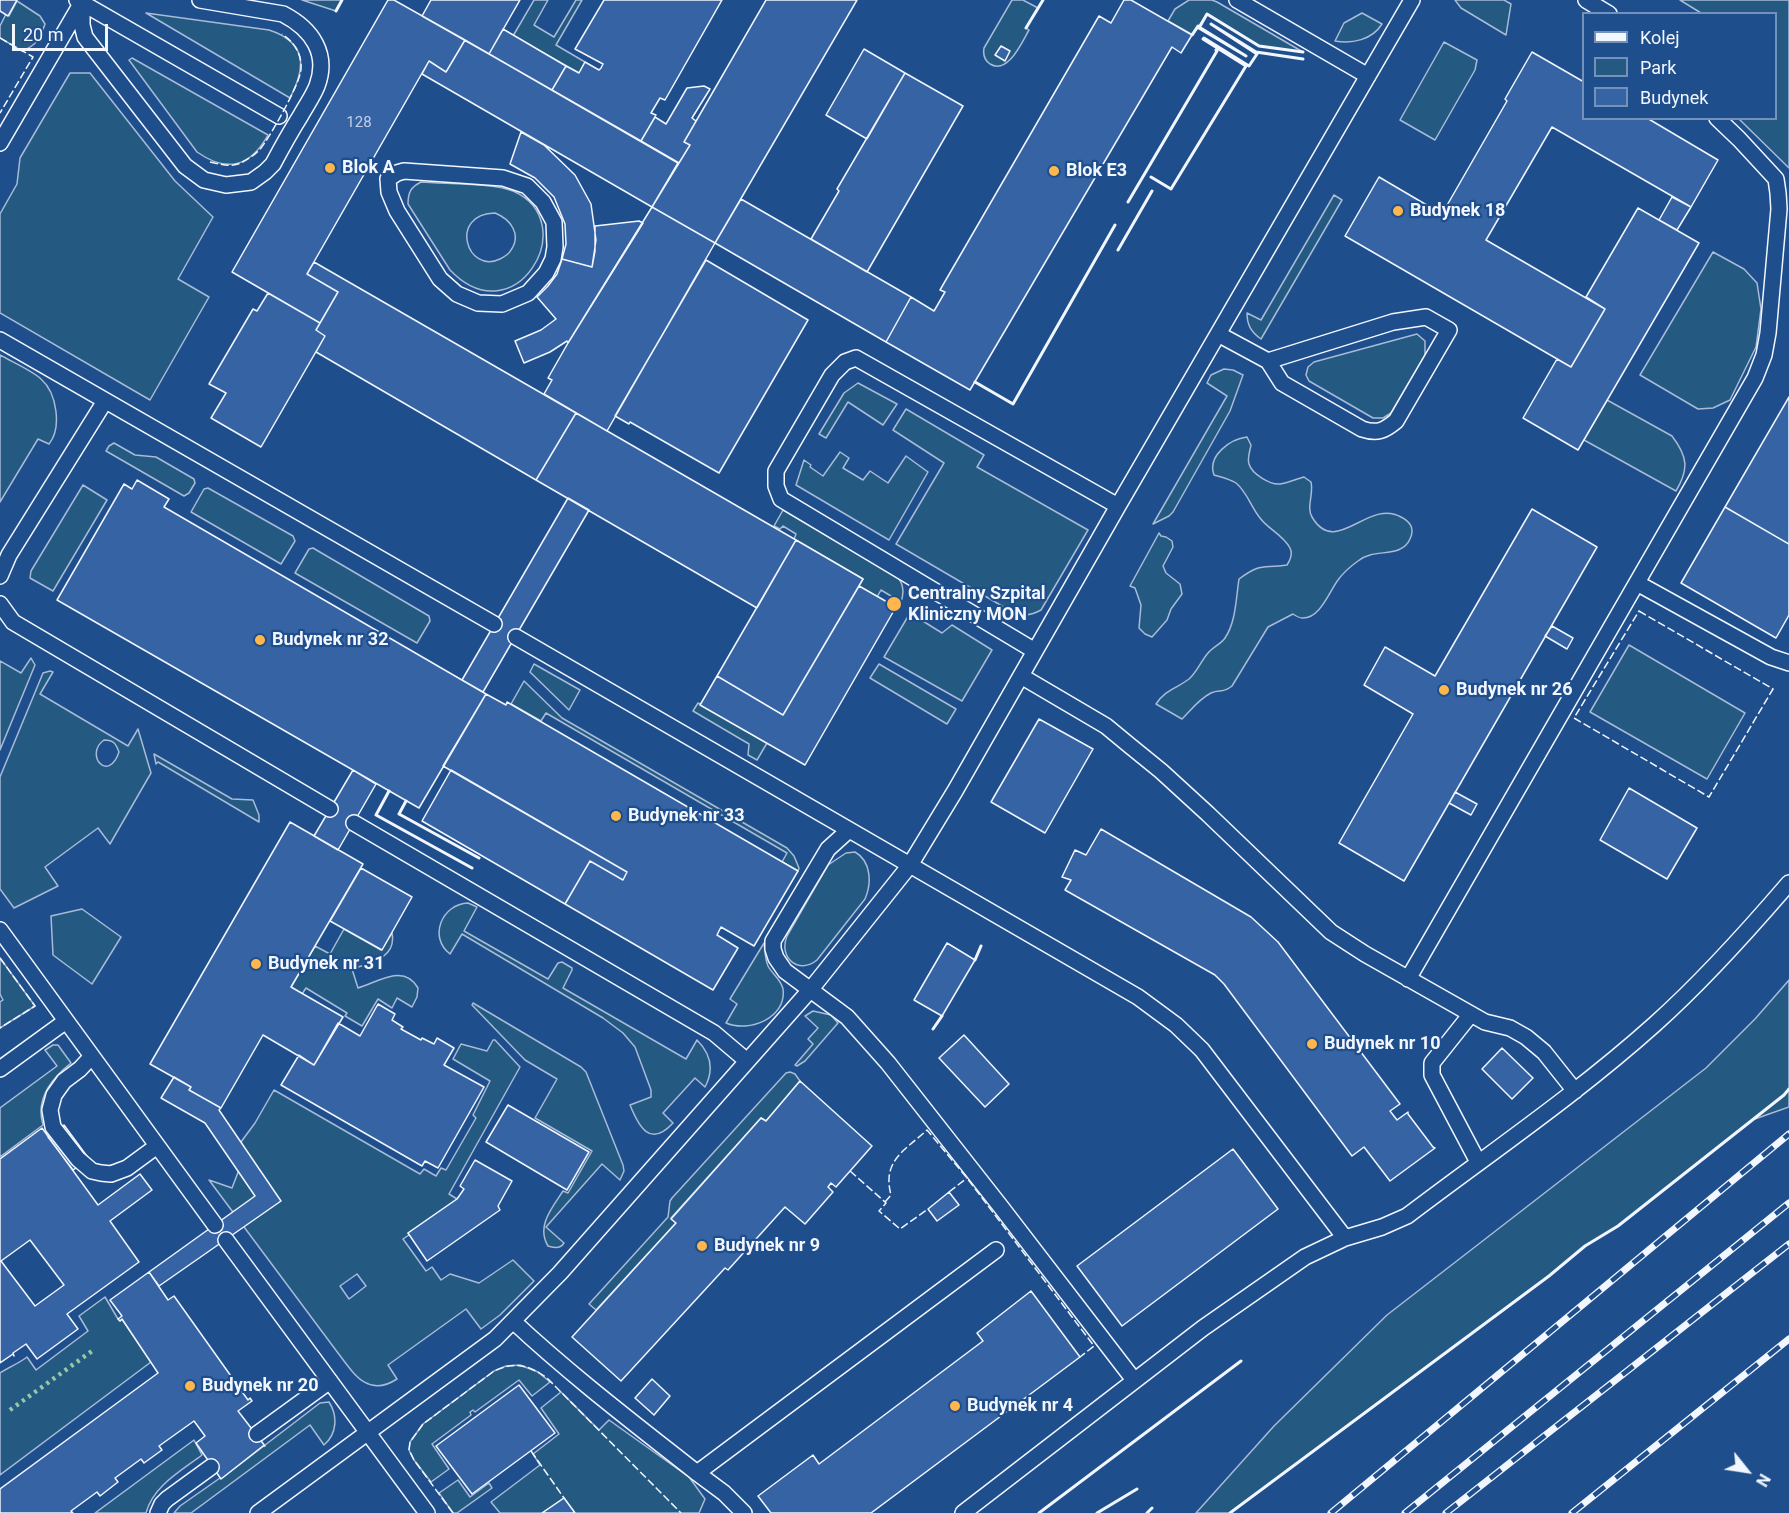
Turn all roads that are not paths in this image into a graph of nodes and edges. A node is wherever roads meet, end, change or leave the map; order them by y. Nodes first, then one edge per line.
1 (200, 0) edge
2 (1237, 0) edge
3 (1412, 0) edge
4 (1586, 0) edge
5 (81, 1) edge
6 (1606, 12) edge
7 (1368, 76) junction
8 (279, 116) dead end
9 (1719, 120) edge
10 (0, 143) edge
11 (527, 186) joint
12 (1218, 334) junction
13 (0, 340) edge
14 (1268, 361) junction
15 (105, 401) junction
16 (1118, 506) junction
17 (0, 576) edge
18 (1637, 583) junction
19 (0, 604) edge
20 (494, 624) dead end
21 (516, 637) dead end
22 (1035, 651) junction
23 (1789, 663) edge
24 (1021, 676) junction
25 (330, 809) dead end
26 (354, 823) dead end
27 (849, 830) junction
28 (910, 865) junction
29 (1789, 883) edge
30 (0, 930) edge
31 (1408, 979) junction
32 (811, 989) junction
33 (1471, 1014) junction
34 (66, 1021) junction
35 (92, 1056) junction
36 (747, 1061) junction
37 (0, 1069) edge
38 (1575, 1091) junction
39 (157, 1146) junction
40 (1478, 1162) junction
41 (215, 1225) dead end
42 (1345, 1238) junction
43 (226, 1240) dead end
44 (996, 1250) dead end
45 (514, 1322) junction
46 (1134, 1380) junction
47 (330, 1381) junction
48 (368, 1432) junction
49 (257, 1434) dead end
50 (211, 1467) dead end
51 (698, 1473) junction
52 (158, 1513) edge
53 (258, 1513) edge
54 (428, 1513) edge
55 (744, 1513) edge
56 (963, 1513) edge

1 - 5 lane
2 - 7 lane
3 - 7 lane
4 - 6 lane
5 - 8 lane
5 - 10 lane
7 - 12 lane
9 - 18 lane
11 - 11 lane
12 - 14 lane
12 - 16 lane
13 - 15 lane
14 - 14 lane
15 - 17 lane
15 - 20 lane
16 - 22 lane
16 - 22 lane
18 - 23 lane
18 - 31 lane
19 - 25 lane
21 - 27 lane
22 - 24 lane
24 - 28 lane
24 - 31 lane
26 - 36 lane
27 - 28 lane
27 - 32 lane
28 - 32 lane
28 - 42 lane
29 - 38 lane
30 - 34 lane
31 - 33 lane
32 - 36 lane
32 - 46 lane
33 - 38 lane
33 - 40 lane
34 - 35 lane
34 - 37 lane
35 - 39 lane
35 - 39 lane
36 - 45 lane
38 - 40 lane
39 - 41 lane
40 - 42 lane
42 - 46 lane
43 - 47 lane
44 - 51 lane
45 - 48 lane
45 - 51 lane
46 - 56 lane
47 - 48 lane
47 - 49 lane
48 - 53 lane
48 - 54 lane
50 - 52 lane
51 - 55 lane

